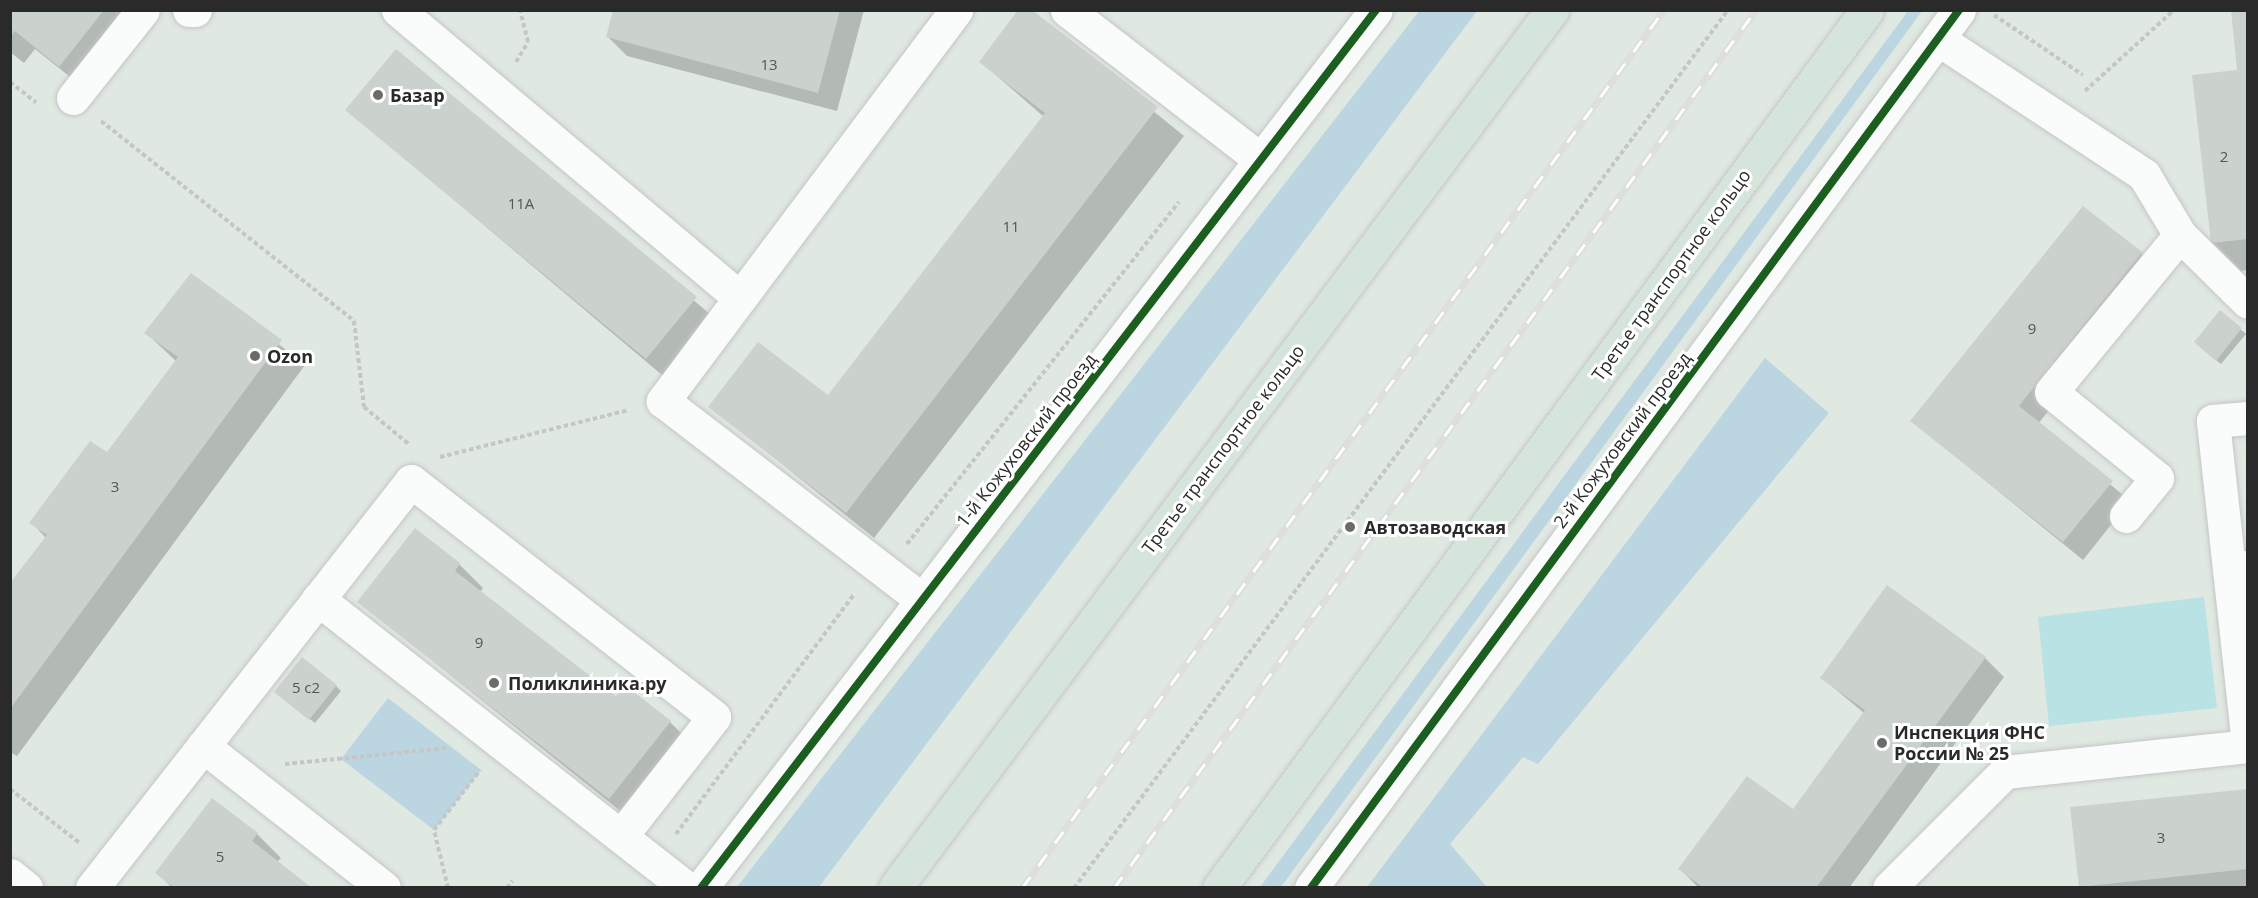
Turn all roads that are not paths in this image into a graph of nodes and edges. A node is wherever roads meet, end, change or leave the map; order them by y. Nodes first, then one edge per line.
1 (143, 10) edge
2 (189, 10) edge
3 (195, 10) edge
4 (398, 10) edge
5 (956, 10) edge
6 (1067, 10) edge
7 (1376, 10) edge
8 (1552, 10) edge
9 (1867, 10) edge
10 (1959, 10) edge
11 (1938, 39) junction
12 (73, 98) road end
13 (1261, 160) junction
14 (2180, 235) junction
15 (740, 298) junction
16 (2247, 302) edge
17 (2247, 418) edge
18 (2126, 516) dead end
19 (2238, 568) edge
20 (318, 599) junction
21 (922, 600) junction
22 (203, 746) junction
23 (2247, 746) edge
24 (621, 836) junction
25 (10, 875) edge
26 (101, 877) edge
27 (26, 888) edge
28 (384, 888) edge
29 (687, 888) edge
30 (700, 888) edge
31 (895, 888) edge
32 (1220, 888) edge
33 (1311, 888) edge
34 (1889, 888) edge

1 - 12 street
2 - 3 street
4 - 15 street
5 - 15 street
6 - 13 street
7 - 13 street, 1-й Кожуховский проезд
8 - 31 main road, Третье транспортное кольцо
9 - 32 main road, Третье транспортное кольцо
10 - 11 street, 2-й Кожуховский проезд
11 - 14 street
11 - 33 street, 2-й Кожуховский проезд
13 - 21 street, 1-й Кожуховский проезд
14 - 16 street
14 - 18 street
15 - 21 street
17 - 19 street
19 - 23 street
20 - 22 street
20 - 24 street
20 - 24 street
21 - 30 street, 1-й Кожуховский проезд
22 - 26 street
22 - 28 street
23 - 34 street
24 - 29 street
25 - 27 street

